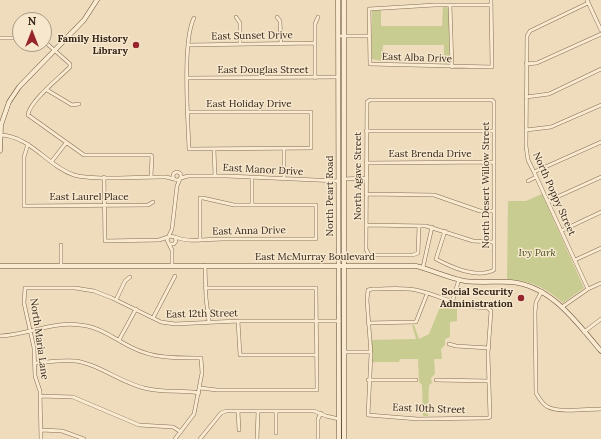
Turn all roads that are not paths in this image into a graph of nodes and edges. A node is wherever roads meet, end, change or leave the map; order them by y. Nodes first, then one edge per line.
1 (97, 0) edge
2 (338, 0) edge
3 (344, 0) edge
4 (490, 0) edge
5 (587, 1) edge
6 (450, 5) junction
7 (491, 5) junction
8 (236, 17) dead end
9 (277, 17) dead end
10 (194, 18) dead end
11 (318, 18) dead end
12 (601, 30) edge
13 (601, 34) edge
14 (338, 36) junction
15 (344, 36) junction
16 (370, 36) junction
17 (0, 38) edge
18 (12, 38) edge
19 (240, 44) junction
20 (281, 44) junction
21 (315, 44) junction
22 (189, 45) junction
23 (52, 48) edge
24 (55, 50) junction
25 (526, 64) junction
26 (452, 67) junction
27 (601, 69) edge
28 (338, 77) junction
29 (188, 78) junction
30 (315, 78) junction
31 (47, 90) junction
32 (526, 97) junction
33 (492, 100) joint
34 (79, 104) dead end
35 (601, 105) edge
36 (188, 112) junction
37 (526, 130) junction
38 (366, 131) junction
39 (494, 131) junction
40 (0, 135) edge
41 (601, 142) edge
42 (66, 143) junction
43 (28, 144) junction
44 (284, 148) junction
45 (214, 149) junction
46 (0, 151) edge
47 (52, 162) junction
48 (494, 162) junction
49 (366, 163) junction
50 (534, 172) junction
51 (180, 173) junction
52 (174, 174) junction
53 (151, 176) junction
54 (188, 176) junction
55 (215, 176) junction
56 (104, 177) junction
57 (166, 177) junction
58 (252, 177) junction
59 (536, 177) junction
60 (601, 177) edge
61 (366, 178) junction
62 (174, 179) junction
63 (180, 179) junction
64 (284, 179) junction
65 (344, 179) junction
66 (528, 180) dead end
67 (338, 181) junction
68 (177, 186) junction
69 (366, 194) junction
70 (548, 201) junction
71 (153, 202) dead end
72 (104, 205) junction
73 (252, 205) junction
74 (494, 211) junction
75 (601, 212) edge
76 (366, 225) junction
77 (419, 226) junction
78 (432, 227) junction
79 (172, 230) junction
80 (445, 231) junction
81 (561, 231) junction
82 (169, 237) junction
83 (175, 237) junction
84 (159, 240) junction
85 (183, 240) junction
86 (200, 240) junction
87 (493, 242) junction
88 (168, 243) junction
89 (175, 243) junction
90 (61, 245) dead end
91 (601, 248) edge
92 (172, 250) junction
93 (575, 260) junction
94 (62, 265) junction
95 (205, 265) junction
96 (341, 265) junction
97 (0, 266) edge
98 (172, 266) junction
99 (423, 267) junction
100 (175, 276) dead end
101 (130, 277) dead end
102 (459, 279) junction
103 (601, 283) edge
104 (25, 288) joint
105 (205, 288) junction
106 (588, 289) junction
107 (542, 291) junction
108 (427, 294) junction
109 (116, 300) junction
110 (452, 303) junction
111 (562, 307) junction
112 (136, 309) junction
113 (153, 318) junction
114 (601, 319) edge
115 (238, 321) junction
116 (316, 321) junction
117 (338, 321) junction
118 (210, 322) junction
119 (368, 323) junction
120 (30, 331) junction
121 (584, 332) junction
122 (0, 336) edge
123 (119, 340) junction
124 (449, 344) dead end
125 (489, 348) junction
126 (601, 351) edge
127 (344, 352) junction
128 (370, 352) junction
129 (317, 355) junction
130 (35, 363) junction
131 (368, 380) junction
132 (416, 380) dead end
133 (436, 380) dead end
134 (489, 381) junction
135 (200, 388) junction
136 (199, 393) junction
137 (40, 396) junction
138 (601, 409) edge
139 (238, 411) junction
140 (258, 411) junction
141 (276, 411) junction
142 (321, 413) junction
143 (339, 419) junction
144 (41, 430) junction
145 (239, 430) dead end
146 (181, 432) junction
147 (276, 433) dead end
148 (41, 439) edge
149 (84, 439) edge
150 (175, 439) edge
151 (200, 439) edge
152 (257, 439) edge
153 (318, 439) edge
154 (339, 439) edge
155 (344, 439) edge

1 - 24 street
2 - 14 street, North Peart Road
3 - 15 street, North Peart Road
4 - 7 street
5 - 12 street
5 - 25 street, North Poppy Street
6 - 7 street
6 - 16 street
6 - 26 street
7 - 26 street, East Alba Drive
8 - 19 street
9 - 20 street
10 - 22 street
11 - 21 street
13 - 25 street
14 - 15 street
14 - 28 street, North Peart Road
15 - 16 street
15 - 65 street, North Peart Road
16 - 26 street, East Alba Drive
17 - 18 street
19 - 20 street, East Sunset Drive
19 - 22 street, East Sunset Drive
20 - 21 street, East Sunset Drive
21 - 30 street
22 - 29 street
23 - 24 street
24 - 31 street
24 - 40 street
25 - 32 street, North Poppy Street
27 - 32 street
28 - 30 street, East Douglas Street
28 - 67 street, North Peart Road
29 - 30 street, East Douglas Street
29 - 36 street
31 - 34 street
31 - 42 street
32 - 37 street, North Poppy Street
33 - 38 street, North Agave Street
33 - 39 street, North Desert Willow Street
35 - 37 street
36 - 44 street, East Holiday Drive
36 - 45 street
37 - 50 street, North Poppy Street
38 - 39 street
38 - 49 street, North Agave Street
39 - 48 street, North Desert Willow Street
40 - 43 street
40 - 46 street
41 - 50 street
42 - 47 street
42 - 53 street
43 - 47 street
43 - 72 street, East Laurel Place
44 - 45 street
44 - 64 street
45 - 55 street
47 - 56 street
48 - 49 street, East Brenda Drive
48 - 74 street, North Desert Willow Street
49 - 61 street, North Agave Street
50 - 59 street, North Poppy Street
51 - 52 street
51 - 54 street, East Manor Drive
51 - 63 street
52 - 57 street
52 - 62 street
53 - 56 street
53 - 57 street
54 - 55 street, East Manor Drive
54 - 63 street, East Manor Drive
55 - 58 street, East Manor Drive
56 - 72 street
57 - 62 street
58 - 64 street, East Manor Drive
58 - 73 street
59 - 66 street
59 - 70 street, North Poppy Street
60 - 70 street
61 - 65 street
61 - 69 street, North Agave Street
62 - 63 street, East Manor Drive
62 - 68 street
63 - 68 street
64 - 67 street, East Manor Drive
65 - 96 street, North Peart Road
67 - 96 street, North Peart Road
68 - 79 street
69 - 74 street
69 - 76 street, North Agave Street
70 - 81 street, North Poppy Street
71 - 72 street, East Laurel Place
72 - 84 street
73 - 86 street
73 - 86 street, East Anna Drive
74 - 87 street, North Desert Willow Street
75 - 81 street
76 - 77 street
76 - 77 street, North Agave Street
77 - 78 street
78 - 80 street
78 - 99 street
79 - 82 street
79 - 83 street
80 - 87 street
80 - 87 street, North Desert Willow Street
81 - 93 street, North Poppy Street
82 - 83 street
82 - 84 street
82 - 88 street
83 - 85 street, East Anna Drive
83 - 89 street
84 - 88 street
85 - 86 street, East Anna Drive
85 - 89 street, East Anna Drive
88 - 89 street, East Anna Drive
88 - 92 street
89 - 92 street
90 - 94 street
91 - 93 street
92 - 98 street
93 - 106 street, North Poppy Street
94 - 97 street, East McMurray Boulevard
94 - 98 street, East McMurray Boulevard
95 - 96 street, East McMurray Boulevard
95 - 98 street, East McMurray Boulevard
95 - 105 street
96 - 99 street, East McMurray Boulevard
96 - 117 street, North Peart Road
96 - 127 street, North Peart Road
99 - 102 street, East McMurray Boulevard
100 - 113 street
101 - 109 street
102 - 107 street, East McMurray Boulevard
102 - 110 street
103 - 106 street
104 - 109 street, East 12th Street
104 - 120 street, North Maria Lane
105 - 116 street
105 - 118 street
106 - 111 street
107 - 111 street, East McMurray Boulevard
107 - 138 street
108 - 110 street
108 - 119 street
108 - 119 street
109 - 112 street, East 12th Street
110 - 125 street
111 - 121 street, East McMurray Boulevard
112 - 113 street, East 12th Street
112 - 123 street
113 - 118 street, East 12th Street
114 - 121 street
115 - 116 street, East 12th Street
115 - 118 street, East 12th Street
115 - 129 street
116 - 117 street, East 12th Street
116 - 129 street
117 - 143 street, North Peart Road
119 - 128 street
120 - 122 street
120 - 123 street
120 - 130 street, North Maria Lane
121 - 126 street, East McMurray Boulevard
123 - 135 street
124 - 125 street
125 - 134 street
127 - 128 street
127 - 155 street, North Peart Road
128 - 131 street
129 - 135 street
130 - 136 street
130 - 137 street, North Maria Lane
131 - 132 street
131 - 134 street, East 10th Street
133 - 134 street
135 - 136 street
136 - 146 street
137 - 144 street, North Maria Lane
137 - 146 street
139 - 140 street
139 - 145 street
139 - 151 street
140 - 141 street
140 - 152 street
141 - 142 street
141 - 147 street
142 - 143 street
142 - 153 street
143 - 154 street, North Peart Road
144 - 148 street, North Maria Lane
144 - 149 street
146 - 150 street

